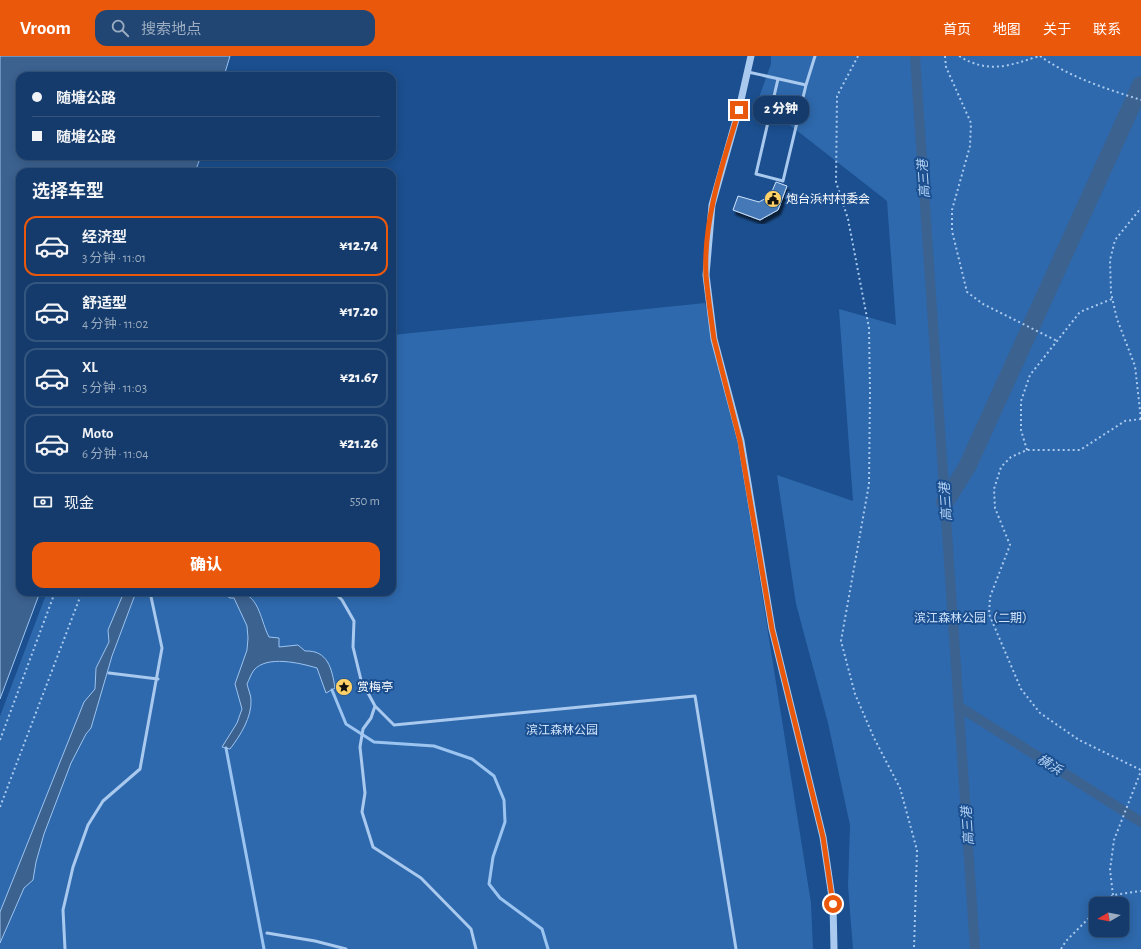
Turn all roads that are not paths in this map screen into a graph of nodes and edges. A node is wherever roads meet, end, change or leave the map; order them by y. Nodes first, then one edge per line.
1 (751, 56) edge
2 (815, 56) edge
3 (748, 72) junction
4 (778, 79) junction
5 (806, 85) junction
6 (151, 596) edge
7 (338, 596) edge
8 (109, 673) dead end
9 (158, 679) junction
10 (375, 706) junction
11 (267, 933) dead end
12 (65, 949) edge
13 (346, 949) edge
14 (476, 949) edge
15 (736, 949) edge
16 (834, 949) edge

1 - 3 street
2 - 5 lane
3 - 4 lane
3 - 16 street
4 - 5 lane
4 - 5 lane
6 - 9 lane
7 - 10 lane
8 - 9 lane
9 - 12 lane
10 - 14 lane
10 - 15 lane
11 - 13 lane

